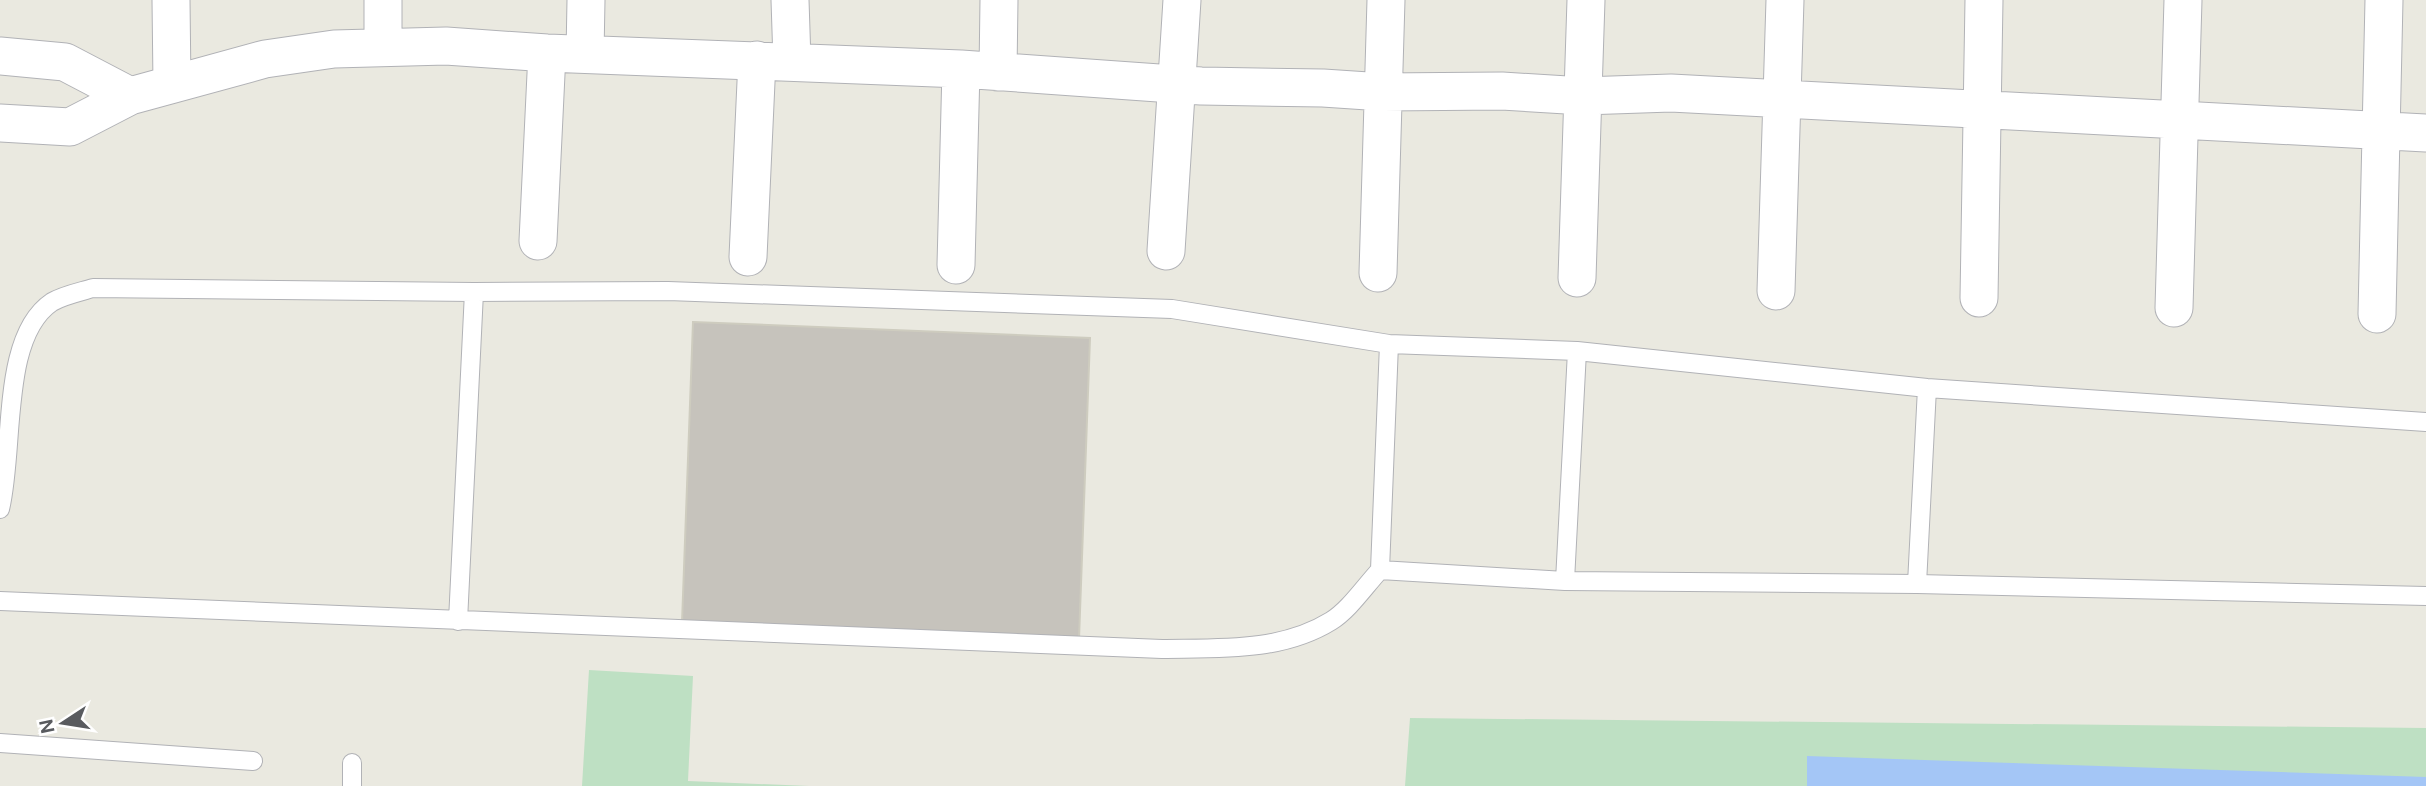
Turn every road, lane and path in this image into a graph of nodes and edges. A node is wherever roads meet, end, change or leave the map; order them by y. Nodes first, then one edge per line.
1 (171, 0) edge
2 (383, 0) edge
3 (586, 0) edge
4 (790, 0) edge
5 (999, 0) edge
6 (1182, 0) edge
7 (1386, 0) edge
8 (1586, 0) edge
9 (1785, 0) edge
10 (1984, 0) edge
11 (2183, 0) edge
12 (2384, 0) edge
13 (383, 47) junction
14 (547, 53) junction
15 (585, 54) junction
16 (0, 56) edge
17 (775, 61) junction
18 (961, 69) junction
19 (998, 72) junction
20 (172, 84) junction
21 (1178, 85) junction
22 (1383, 92) junction
23 (130, 96) junction
24 (1583, 96) junction
25 (1782, 100) junction
26 (1982, 111) junction
27 (2179, 121) junction
28 (0, 123) edge
29 (2379, 132) junction
30 (2426, 133) edge
31 (538, 241) dead end
32 (1166, 251) dead end
33 (748, 257) dead end
34 (956, 265) dead end
35 (1378, 273) dead end
36 (1577, 278) dead end
37 (1776, 291) dead end
38 (474, 292) junction
39 (1979, 298) dead end
40 (2174, 308) dead end
41 (2377, 314) dead end
42 (1389, 344) junction
43 (1577, 351) junction
44 (1927, 388) junction
45 (2426, 422) edge
46 (0, 509) edge
47 (1380, 570) junction
48 (1565, 581) junction
49 (1917, 584) junction
50 (2426, 596) edge
51 (0, 601) edge
52 (458, 621) junction
53 (0, 743) edge
54 (253, 761) dead end
55 (352, 763) dead end
56 (352, 786) edge

1 - 20 street
2 - 13 street
3 - 15 street
4 - 17 street
5 - 19 street
6 - 21 street
7 - 22 street
8 - 24 street
9 - 25 street
10 - 26 street
11 - 27 street
12 - 29 street
13 - 14 street
13 - 20 street
14 - 15 street
14 - 31 street
15 - 17 street
16 - 23 street
17 - 18 street
17 - 33 street
18 - 19 street
18 - 34 street
19 - 21 street
20 - 23 street
21 - 22 street
21 - 32 street
22 - 24 street
22 - 35 street
23 - 28 street
24 - 25 street
24 - 36 street
25 - 26 street
25 - 37 street
26 - 27 street
26 - 39 street
27 - 29 street
27 - 40 street
29 - 30 street
29 - 41 street
38 - 42 lane
38 - 46 lane
38 - 52 lane
42 - 43 lane
42 - 47 lane
43 - 44 lane
43 - 48 lane
44 - 45 lane
44 - 49 lane
47 - 48 lane
47 - 52 lane
48 - 49 lane
49 - 50 lane
51 - 52 lane
53 - 54 lane
55 - 56 lane

